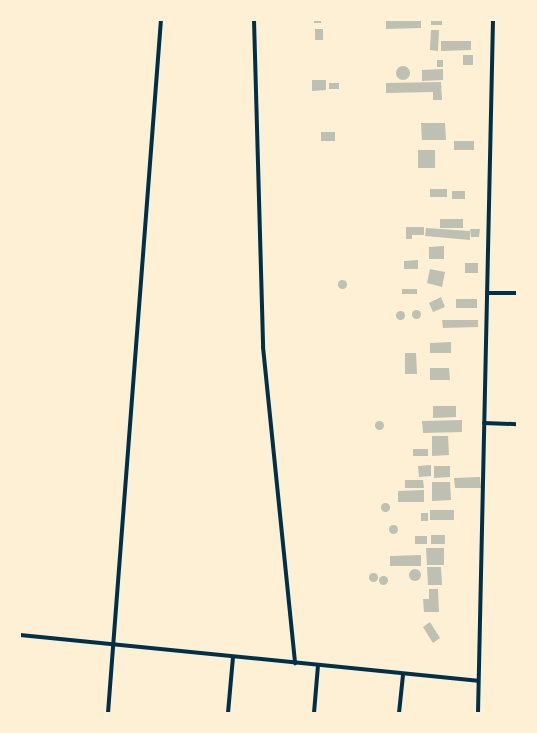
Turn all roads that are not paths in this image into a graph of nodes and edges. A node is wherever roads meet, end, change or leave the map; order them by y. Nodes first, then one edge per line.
1 (161, 20) edge
2 (254, 20) edge
3 (493, 20) edge
4 (487, 293) junction
5 (517, 294) edge
6 (484, 423) junction
7 (517, 424) edge
8 (20, 635) edge
9 (113, 645) junction
10 (233, 657) junction
11 (295, 663) junction
12 (318, 665) junction
13 (403, 674) junction
14 (478, 681) junction
15 (108, 713) edge
16 (228, 713) edge
17 (314, 713) edge
18 (399, 713) edge
19 (478, 713) edge

1 - 9 street
2 - 11 street
3 - 4 street
4 - 5 street
4 - 6 street
6 - 7 street
6 - 14 street
8 - 9 street
9 - 10 street
9 - 15 street
10 - 11 street
10 - 16 street
11 - 12 street
12 - 13 street
12 - 17 street
13 - 14 street
13 - 18 street
14 - 19 street

